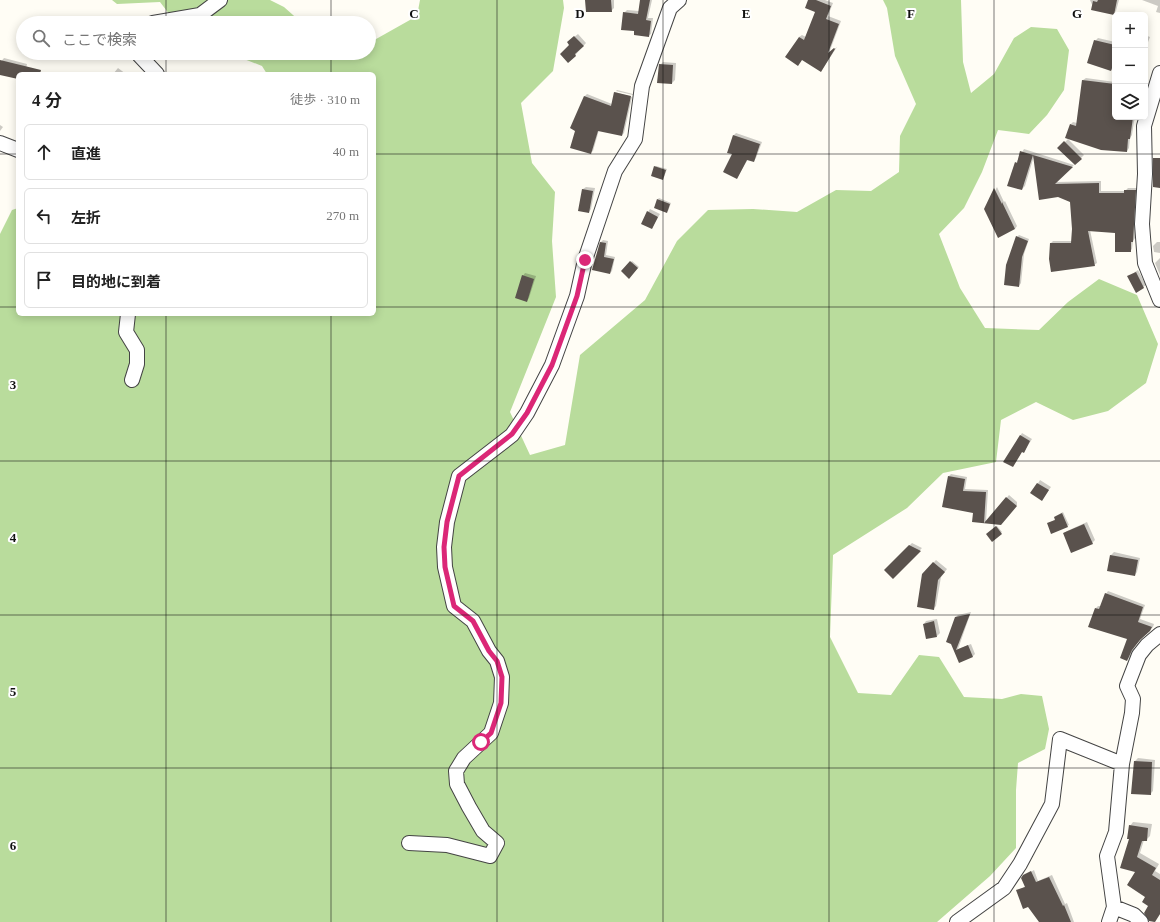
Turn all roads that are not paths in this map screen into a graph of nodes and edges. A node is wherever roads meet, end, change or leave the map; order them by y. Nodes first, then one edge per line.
1 (220, 0) edge
2 (679, 0) edge
3 (194, 16) edge
4 (144, 60) edge
5 (155, 72) edge
6 (1160, 73) edge
7 (0, 143) edge
8 (16, 149) edge
9 (1160, 300) edge
10 (128, 316) edge
11 (132, 380) dead end
12 (1160, 634) edge
13 (1122, 764) junction
14 (409, 843) dead end
15 (1114, 907) junction
16 (957, 922) edge
17 (1109, 922) edge
18 (1141, 922) edge

1 - 3 street
2 - 14 street
4 - 5 street
6 - 9 street
7 - 8 street
10 - 11 street
12 - 13 street
13 - 15 street
13 - 16 street
15 - 17 street
15 - 18 street

